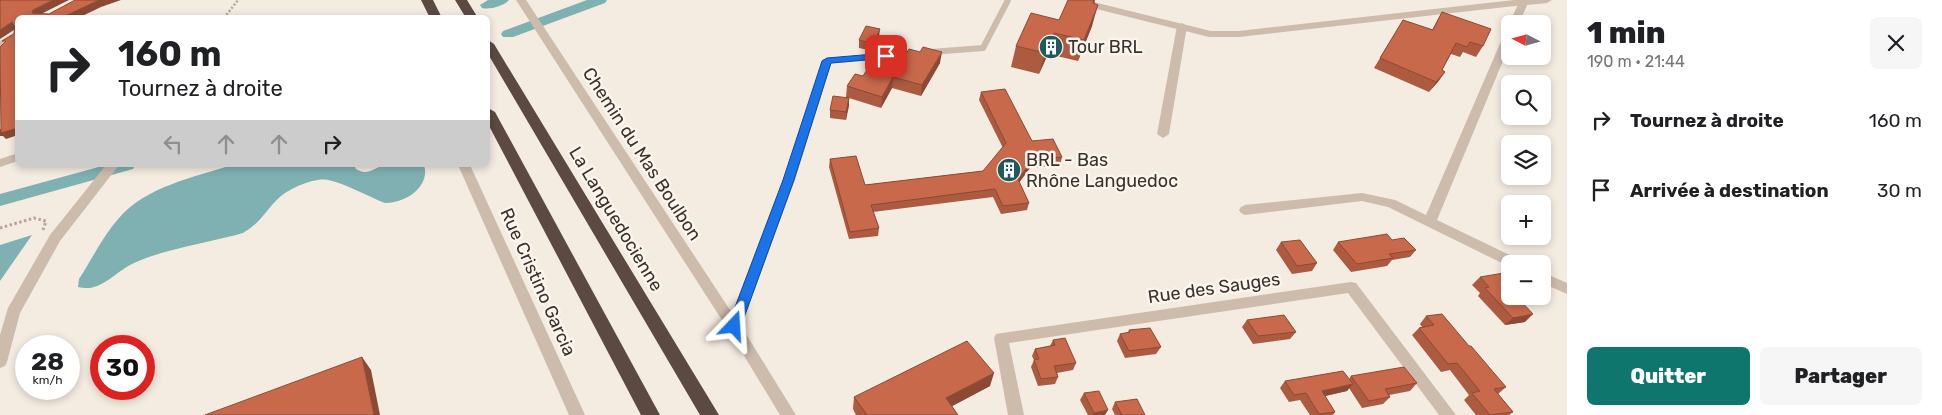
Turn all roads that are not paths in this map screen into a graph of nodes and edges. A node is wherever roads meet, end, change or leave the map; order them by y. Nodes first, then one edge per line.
1 (427, 0) edge
2 (461, 0) edge
3 (521, 0) edge
4 (1008, 0) edge
5 (1073, 0) edge
6 (1547, 0) edge
7 (1523, 2) junction
8 (434, 15) edge
9 (470, 15) edge
10 (1518, 15) edge
11 (1182, 26) junction
12 (15, 35) edge
13 (0, 46) edge
14 (490, 47) edge
15 (924, 53) edge
16 (1501, 53) edge
17 (915, 54) edge
18 (827, 61) joint
19 (490, 116) edge
20 (1163, 134) dead end
21 (15, 158) edge
22 (0, 163) edge
23 (111, 167) edge
24 (465, 167) edge
25 (1245, 210) dead end
26 (1429, 223) junction
27 (1501, 257) edge
28 (1551, 281) edge
29 (1567, 289) edge
30 (734, 326) junction
31 (0, 362) edge
32 (577, 415) edge
33 (651, 415) edge
34 (710, 415) edge
35 (788, 415) edge
36 (1016, 415) edge
37 (1448, 415) edge

1 - 8 highway
2 - 9 highway
3 - 30 street, Chemin du Mas Boulbon
4 - 15 lane
5 - 11 lane
6 - 7 street
7 - 10 street
7 - 11 lane
11 - 20 street
12 - 13 street
14 - 34 highway, La Languedocienne
16 - 26 street
17 - 18 lane
18 - 30 street
19 - 33 highway
21 - 22 street
23 - 31 street
24 - 32 street, Rue Cristino Garcia
25 - 26 street
26 - 27 street
28 - 29 street
30 - 35 street, Chemin du Mas Boulbon
36 - 37 street, Rue des Sauges

